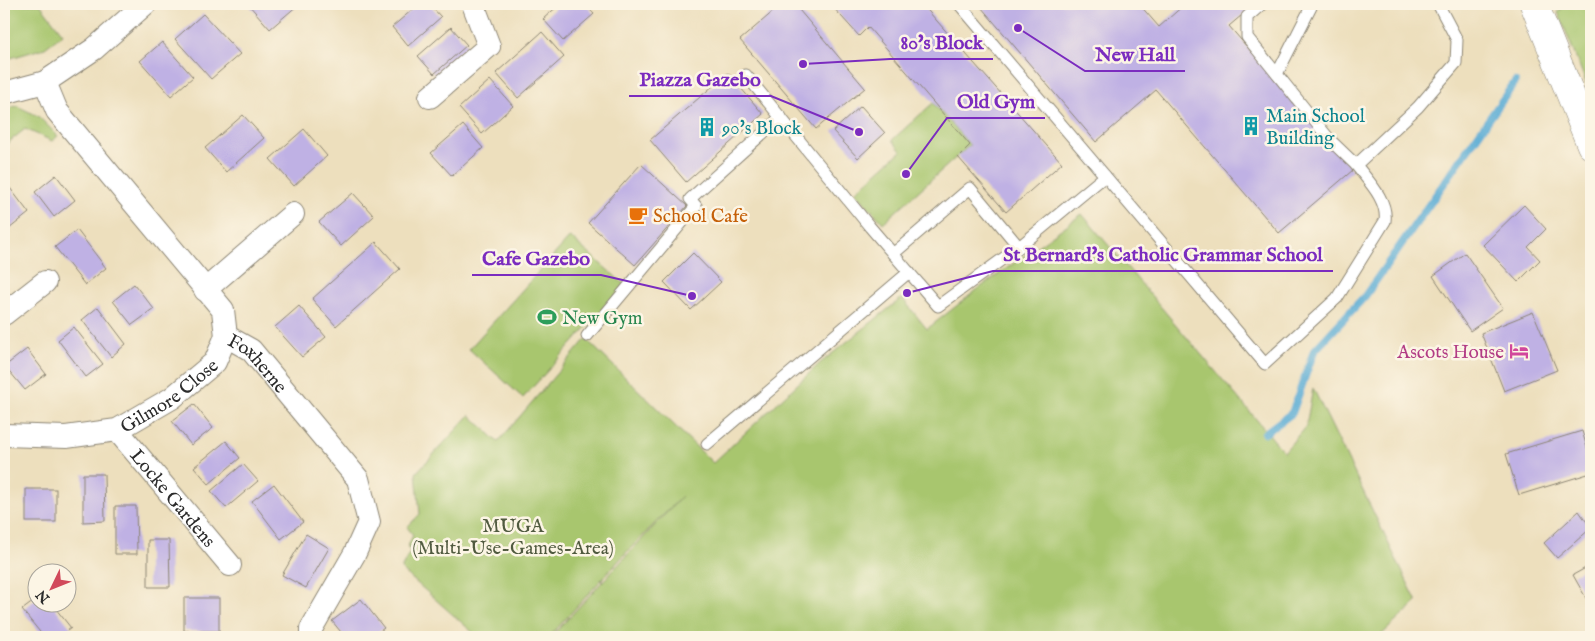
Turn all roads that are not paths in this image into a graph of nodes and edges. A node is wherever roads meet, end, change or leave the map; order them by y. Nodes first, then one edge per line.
1 (145, 4) edge
2 (473, 4) edge
3 (959, 4) edge
4 (1262, 4) edge
5 (1309, 4) edge
6 (1438, 4) edge
7 (1534, 4) edge
8 (1277, 74) junction
9 (746, 75) dead end
10 (45, 82) junction
11 (4, 93) edge
12 (430, 98) dead end
13 (781, 117) junction
14 (1591, 145) edge
15 (1356, 165) junction
16 (1105, 176) junction
17 (293, 214) dead end
18 (1019, 247) junction
19 (893, 254) junction
20 (909, 272) junction
21 (46, 283) dead end
22 (205, 290) junction
23 (4, 314) edge
24 (226, 336) junction
25 (587, 336) dead end
26 (117, 430) junction
27 (4, 435) edge
28 (707, 444) dead end
29 (230, 565) dead end
30 (311, 637) edge

1 - 10 street
2 - 12 street
3 - 16 lane
4 - 8 lane
5 - 8 lane
6 - 15 lane
7 - 14 main road
8 - 15 lane
9 - 13 lane
10 - 11 street
10 - 22 street, Foxherne
13 - 19 lane
13 - 25 lane
15 - 16 lane
16 - 18 lane
17 - 22 street
18 - 19 lane
18 - 20 lane
19 - 20 lane
20 - 28 lane
21 - 23 street
22 - 24 street, Foxherne
24 - 26 street, Gilmore Close
24 - 30 street, Foxherne
26 - 27 street, Gilmore Close
26 - 29 street, Locke Gardens

